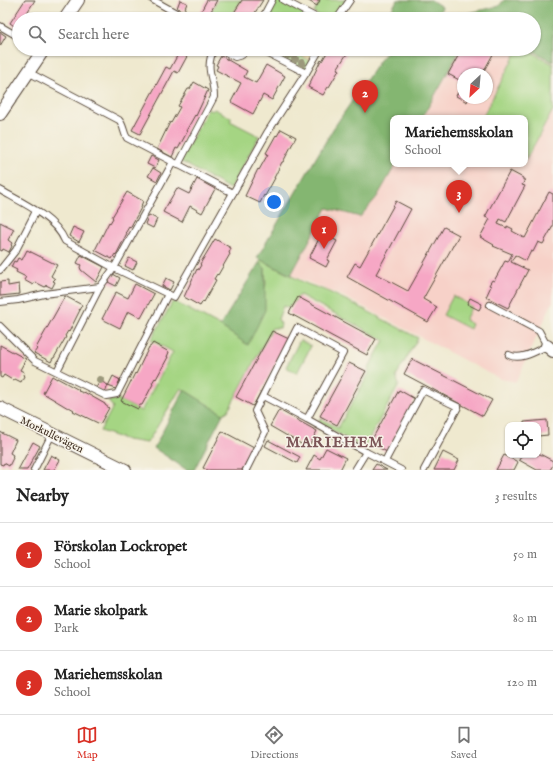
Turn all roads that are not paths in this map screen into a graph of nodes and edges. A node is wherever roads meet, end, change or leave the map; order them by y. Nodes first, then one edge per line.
1 (78, 0) edge
2 (153, 0) edge
3 (272, 0) edge
4 (283, 0) edge
5 (350, 0) edge
6 (69, 12) edge
7 (174, 12) edge
8 (266, 12) edge
9 (306, 12) edge
10 (342, 12) edge
11 (0, 26) edge
12 (12, 33) edge
13 (38, 56) edge
14 (211, 56) edge
15 (273, 56) edge
16 (316, 56) edge
17 (28, 72) junction
18 (306, 73) junction
19 (0, 114) edge
20 (175, 164) junction
21 (0, 190) edge
22 (233, 194) junction
23 (36, 211) junction
24 (114, 268) junction
25 (0, 270) edge
26 (100, 286) junction
27 (168, 294) junction
28 (0, 302) edge
29 (490, 305) dead end
30 (0, 326) edge
31 (550, 349) edge
32 (509, 355) dead end
33 (57, 372) junction
34 (263, 396) junction
35 (0, 408) edge
36 (307, 419) junction
37 (52, 434) junction
38 (366, 452) junction
39 (385, 461) junction
40 (34, 470) edge
41 (125, 470) edge
42 (246, 470) edge
43 (355, 470) edge
44 (402, 470) edge
45 (424, 470) edge

1 - 6 street
2 - 7 lane
3 - 8 lane
4 - 9 lane
5 - 10 lane
11 - 12 lane
13 - 17 street
14 - 20 lane
15 - 18 lane
16 - 18 lane
17 - 19 street
17 - 20 lane
18 - 22 lane
20 - 22 lane
20 - 24 lane
21 - 23 lane
22 - 27 lane
23 - 24 lane
23 - 25 lane
24 - 26 lane
24 - 27 lane
26 - 28 lane
26 - 33 lane
27 - 33 lane
29 - 31 lane
30 - 33 lane
31 - 32 lane
34 - 36 lane
34 - 36 lane
34 - 42 lane
35 - 37 street, Morkullevägen
36 - 38 lane
37 - 40 lane
37 - 41 street, Morkullevägen
38 - 39 lane
38 - 43 lane
39 - 44 lane
39 - 45 lane

